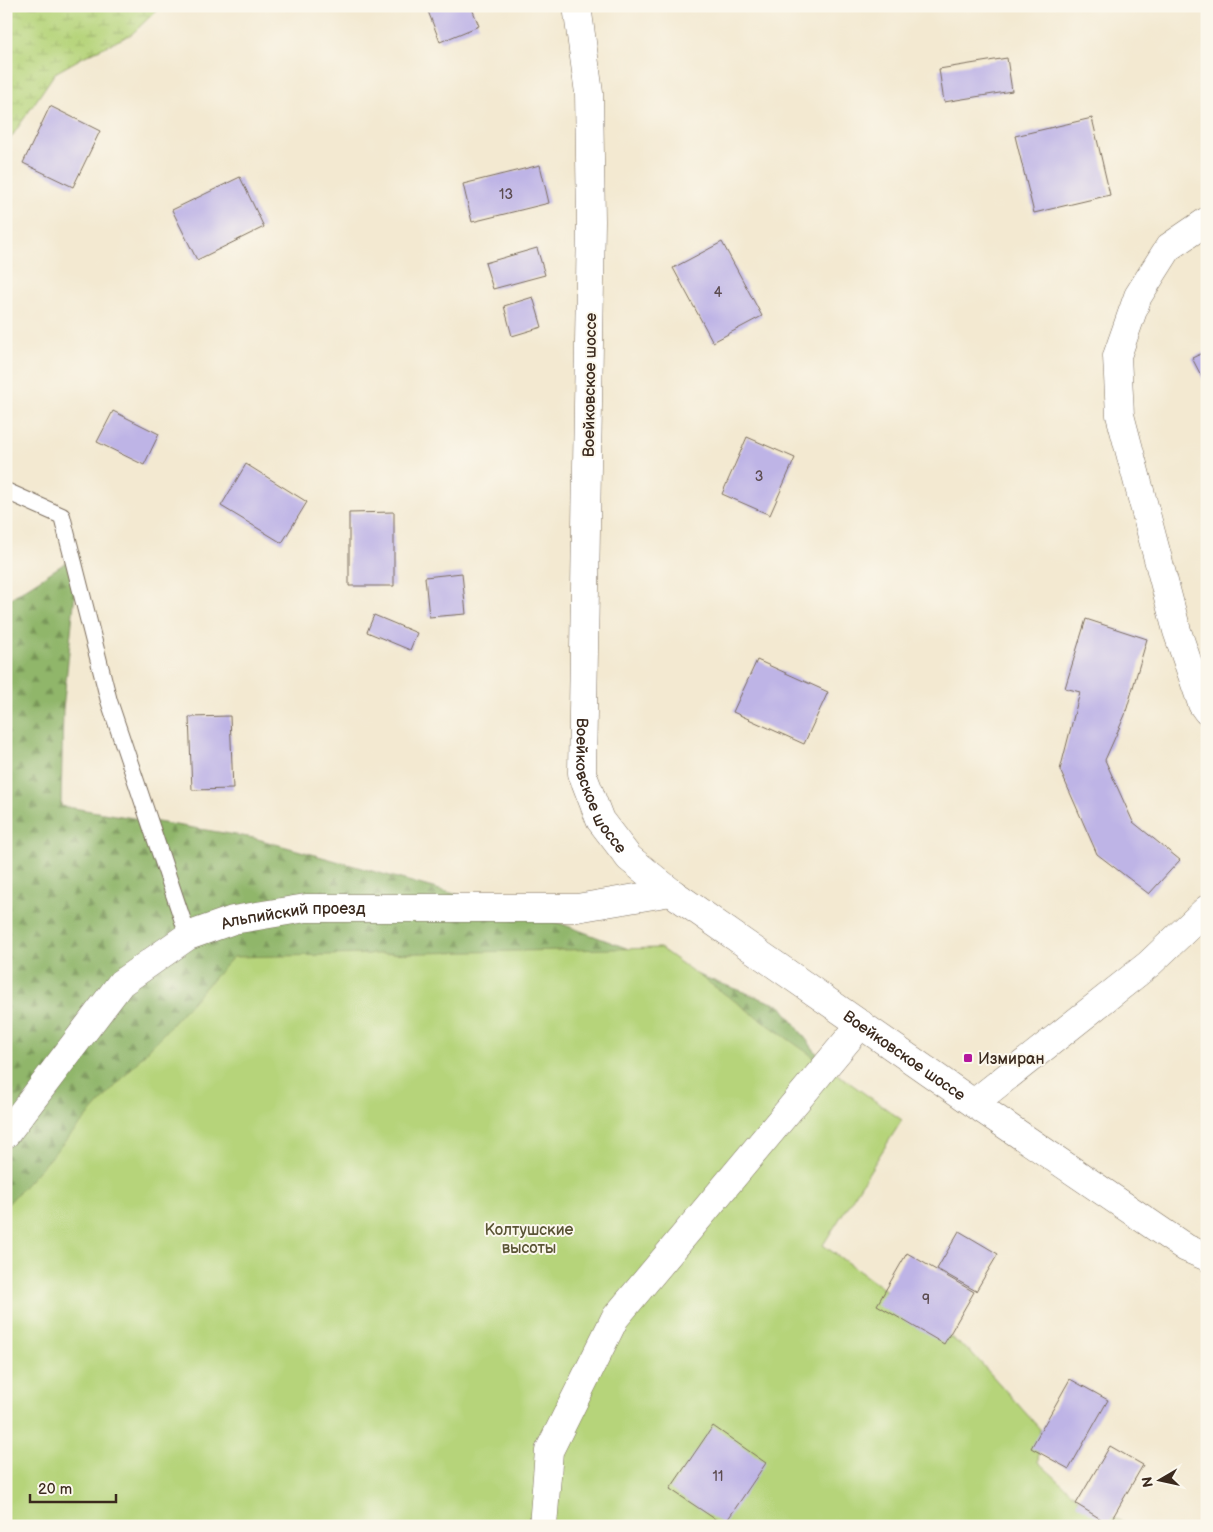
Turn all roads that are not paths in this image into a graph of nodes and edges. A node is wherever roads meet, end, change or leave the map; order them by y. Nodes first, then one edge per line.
1 (577, 6) edge
2 (1207, 221) edge
3 (6, 491) edge
4 (1207, 711) edge
5 (671, 892) junction
6 (1207, 910) edge
7 (188, 936) junction
8 (861, 1024) junction
9 (974, 1103) junction
10 (6, 1134) edge
11 (1207, 1257) edge
12 (543, 1526) edge

1 - 5 street, Воейковское шоссе
2 - 4 street
3 - 7 lane
5 - 7 street, Альпийский проезд
5 - 8 street, Воейковское шоссе
6 - 9 street
7 - 10 street, Альпийский проезд
8 - 9 street, Воейковское шоссе
8 - 12 street
9 - 11 street, Воейковское шоссе

